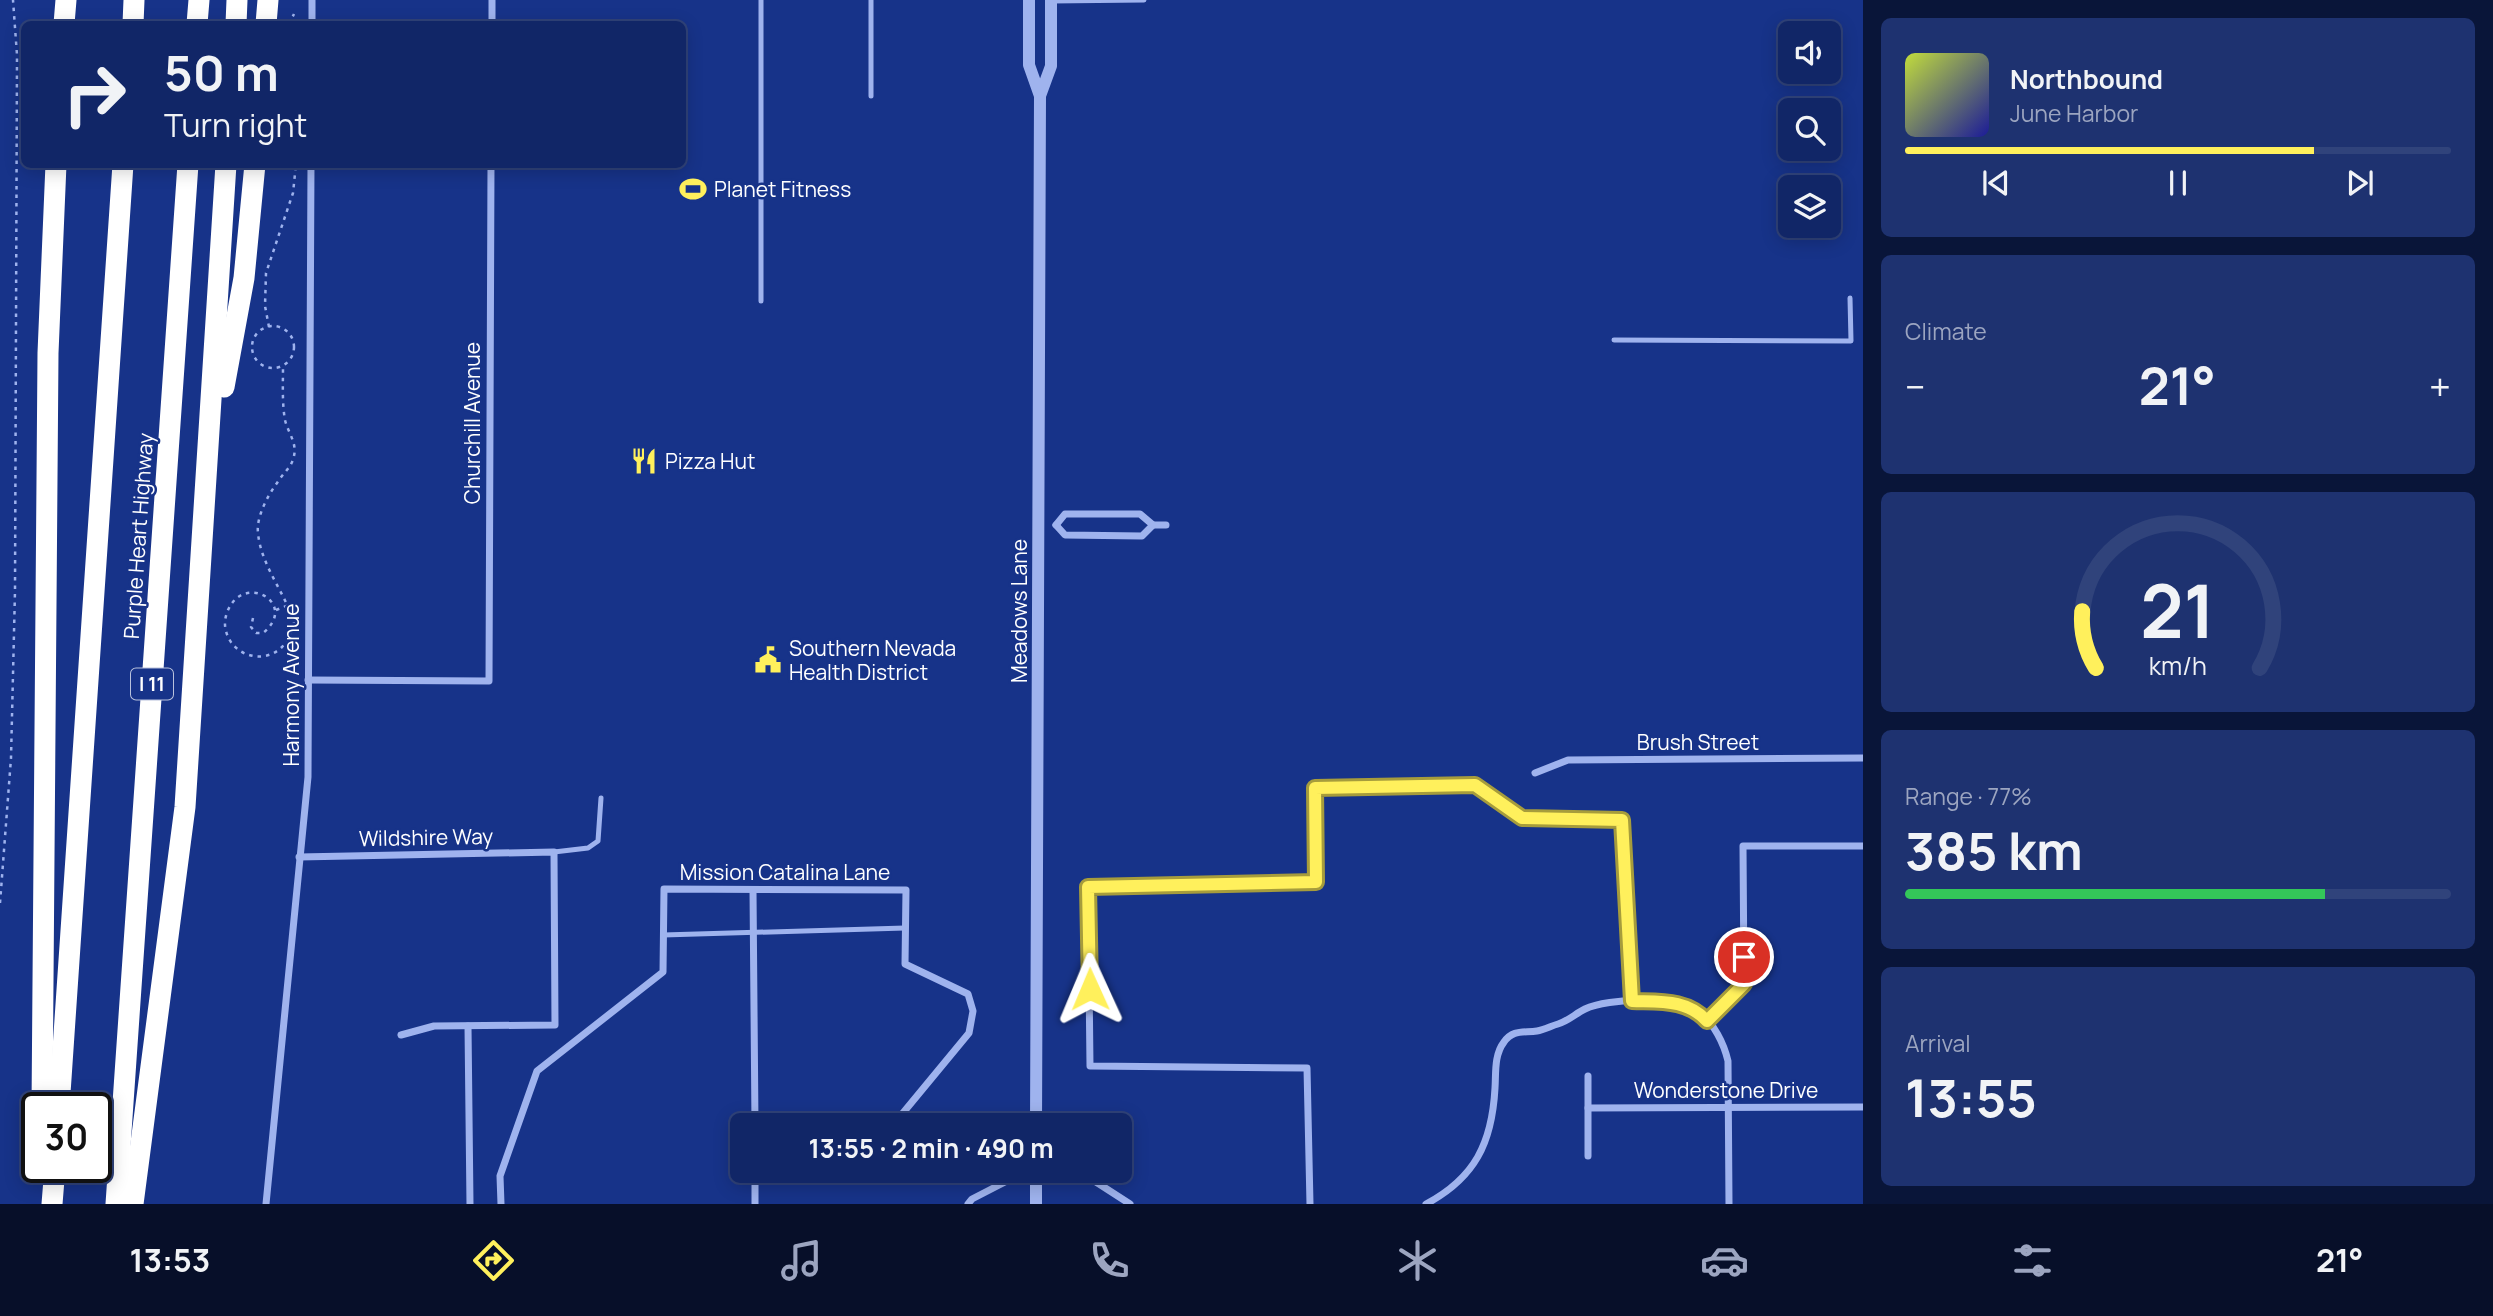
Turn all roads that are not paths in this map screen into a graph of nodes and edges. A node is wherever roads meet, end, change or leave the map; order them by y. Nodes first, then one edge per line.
1 (65, 0) edge
2 (134, 0) edge
3 (199, 0) edge
4 (237, 0) edge
5 (268, 0) edge
6 (312, 0) edge
7 (492, 0) edge
8 (761, 0) edge
9 (871, 0) edge
10 (1030, 0) edge
11 (1051, 0) edge
12 (1082, 0) edge
13 (1144, 0) edge
14 (64, 21) edge
15 (133, 21) edge
16 (197, 21) edge
17 (236, 21) edge
18 (266, 21) edge
19 (312, 21) edge
20 (492, 21) edge
21 (871, 96) dead end
22 (1040, 96) junction
23 (56, 168) edge
24 (123, 168) edge
25 (188, 168) edge
26 (226, 168) edge
27 (255, 168) edge
28 (311, 168) edge
29 (491, 168) edge
30 (1850, 298) dead end
31 (761, 301) dead end
32 (1614, 340) dead end
33 (208, 471) junction
34 (1039, 525) junction
35 (1056, 525) junction
36 (1153, 525) junction
37 (1166, 525) dead end
38 (308, 680) junction
39 (1863, 758) edge
40 (1535, 773) dead end
41 (601, 798) dead end
42 (1863, 846) edge
43 (554, 852) junction
44 (299, 857) junction
45 (752, 891) junction
46 (905, 928) junction
47 (753, 933) junction
48 (663, 934) junction
49 (1632, 1001) junction
50 (1707, 1021) junction
51 (468, 1026) junction
52 (401, 1035) dead end
53 (1588, 1076) dead end
54 (42, 1092) edge
55 (60, 1092) edge
56 (1728, 1107) junction
57 (1863, 1107) edge
58 (1588, 1108) junction
59 (755, 1113) edge
60 (903, 1113) edge
61 (1036, 1113) edge
62 (1588, 1156) dead end
63 (41, 1183) edge
64 (54, 1183) edge
65 (755, 1183) edge
66 (1003, 1183) edge
67 (1036, 1183) edge
68 (1098, 1183) edge
69 (41, 1204) edge
70 (52, 1204) edge
71 (116, 1204) edge
72 (133, 1204) edge
73 (266, 1204) edge
74 (470, 1204) edge
75 (501, 1204) edge
76 (755, 1204) edge
77 (968, 1204) edge
78 (1036, 1204) edge
79 (1130, 1204) edge
80 (1310, 1204) edge
81 (1426, 1204) edge
82 (1728, 1204) edge

1 - 14 highway
2 - 15 highway
3 - 16 highway
4 - 17 highway
5 - 18 highway
6 - 19 street
7 - 20 street
8 - 31 lane
9 - 21 lane
10 - 22 street, Meadows Lane
11 - 12 lane
11 - 22 street, Meadows Lane
12 - 13 lane
22 - 34 street, Meadows Lane
23 - 54 highway
24 - 55 highway, Purple Heart Highway
25 - 71 highway, Purple Heart Highway / I 11
26 - 33 highway
27 - 33 highway
28 - 38 street, Harmony Avenue
29 - 38 street, Churchill Avenue
30 - 32 lane
33 - 72 highway
34 - 35 street
34 - 61 street, Meadows Lane
35 - 36 street
35 - 36 street
36 - 37 street
38 - 44 street, Harmony Avenue
39 - 40 street, Brush Street
41 - 43 lane
42 - 50 street
43 - 44 street, Wildshire Way
43 - 51 street
44 - 73 street, Harmony Avenue
45 - 46 street, Mission Catalina Lane
45 - 47 street
45 - 48 street, Mission Catalina Lane
46 - 47 lane
46 - 60 street
47 - 48 lane
47 - 59 street
48 - 75 street
49 - 50 street
49 - 80 street
49 - 81 street
50 - 56 street
51 - 52 street
51 - 74 street
53 - 58 street
56 - 57 street, Wonderstone Drive
56 - 58 street, Wonderstone Drive
56 - 82 street
58 - 62 street
63 - 69 highway
64 - 70 highway
65 - 76 street
66 - 77 street
67 - 78 street
68 - 79 street

